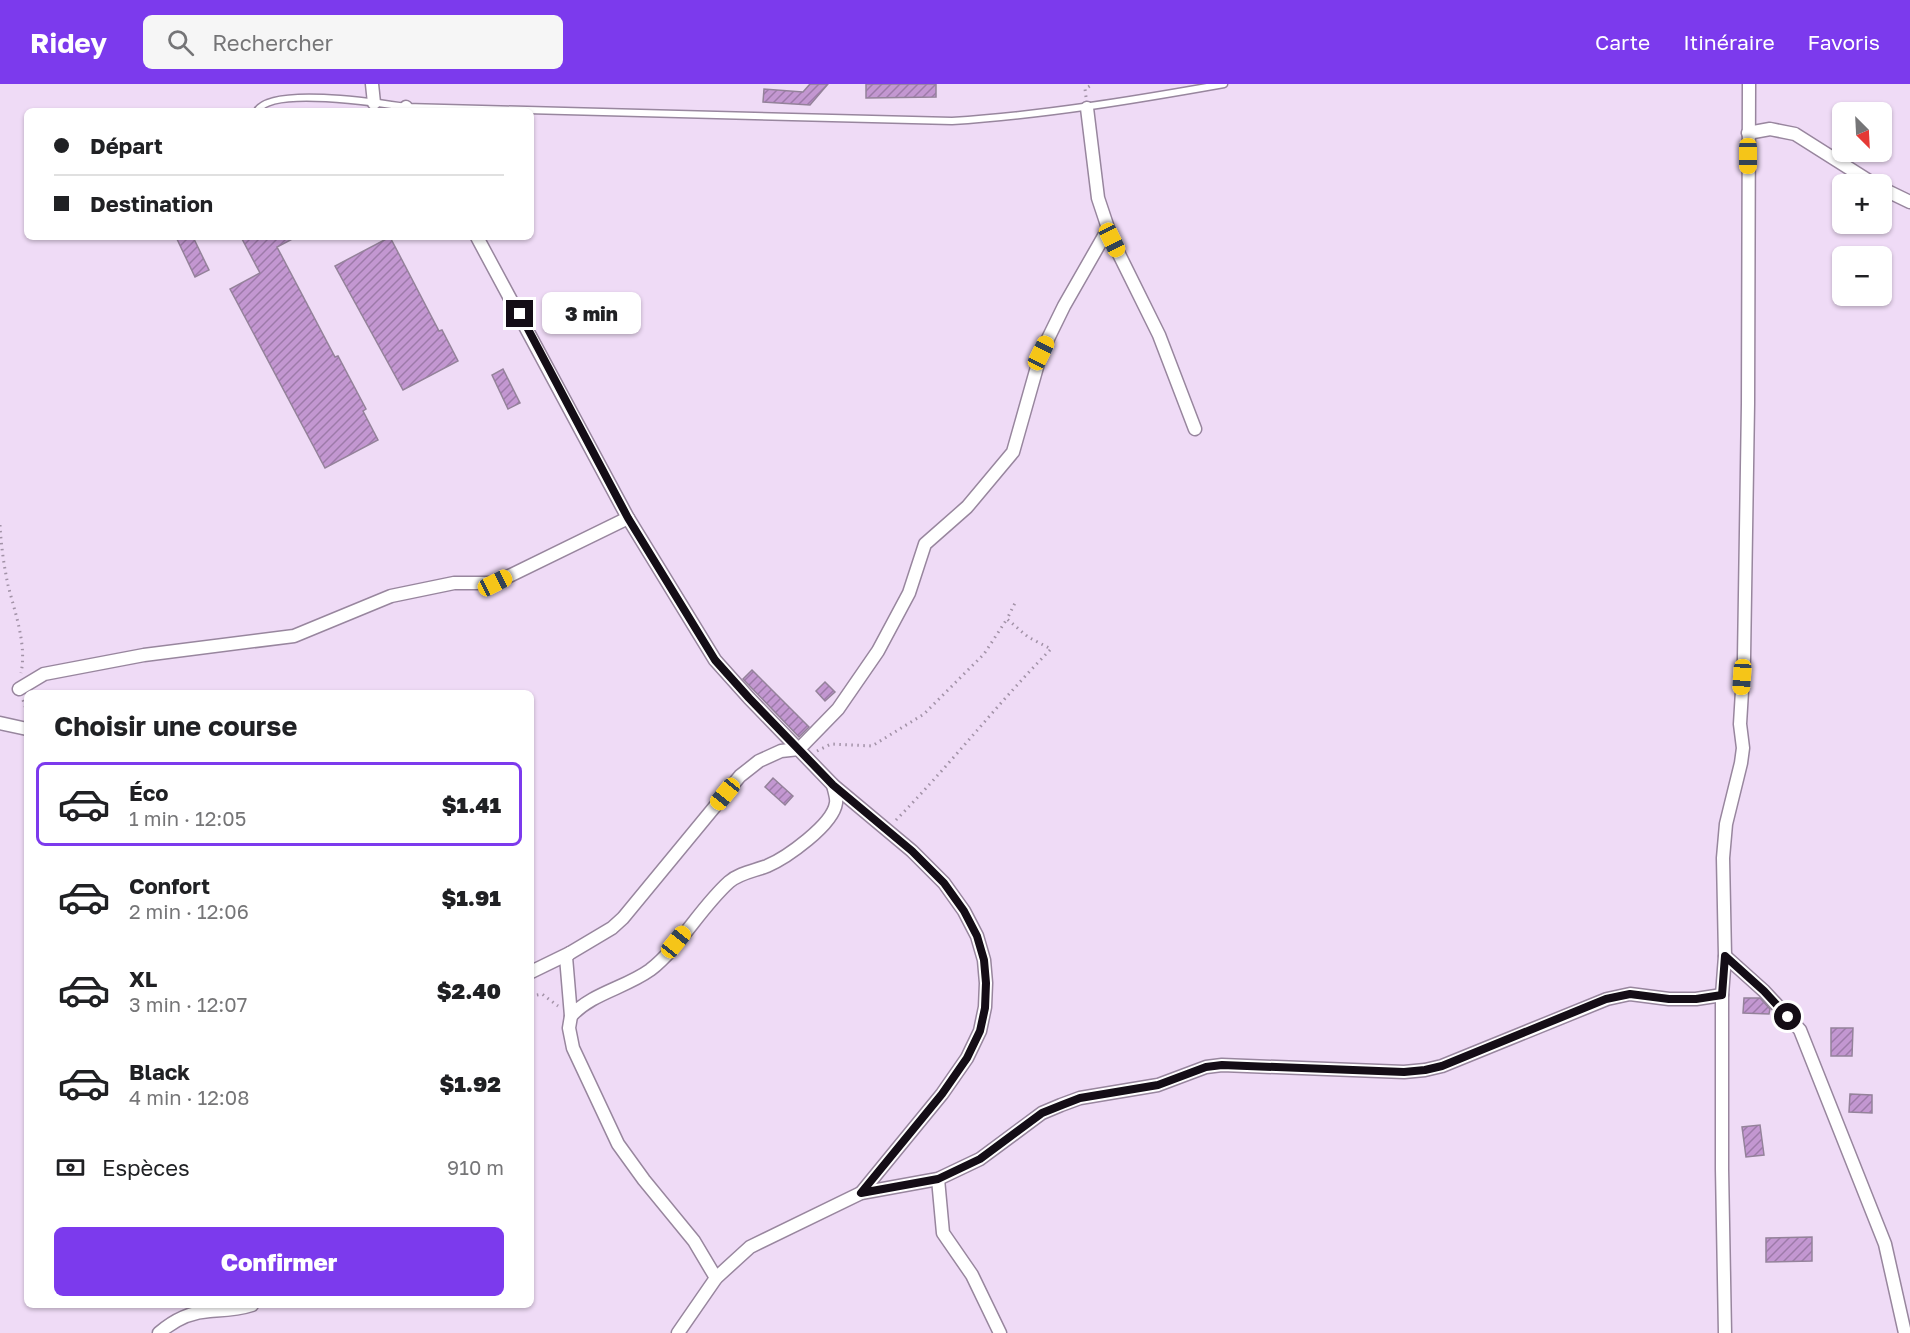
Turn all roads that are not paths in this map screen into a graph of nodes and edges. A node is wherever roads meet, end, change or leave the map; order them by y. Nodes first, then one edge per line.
1 (372, 84) edge
2 (1224, 84) edge
3 (1749, 84) edge
4 (374, 103) junction
5 (258, 108) edge
6 (402, 108) edge
7 (1087, 108) junction
8 (534, 112) edge
9 (1748, 133) junction
10 (1859, 174) edge
11 (1892, 194) edge
12 (1910, 201) edge
13 (1108, 229) junction
14 (479, 240) edge
15 (1195, 429) dead end
16 (628, 518) junction
17 (19, 689) road end
18 (0, 723) edge
19 (24, 728) edge
20 (803, 753) junction
21 (833, 785) junction
22 (570, 953) junction
23 (1725, 956) junction
24 (534, 971) edge
25 (1722, 995) junction
26 (571, 1016) junction
27 (938, 1179) junction
28 (861, 1193) junction
29 (716, 1278) junction
30 (244, 1308) edge
31 (159, 1333) edge
32 (678, 1333) edge
33 (1000, 1333) edge
34 (1725, 1333) edge
35 (1905, 1333) edge

1 - 4 street
2 - 7 lane
3 - 9 street
4 - 5 lane
4 - 6 lane
7 - 8 lane
7 - 13 street
9 - 10 street
9 - 23 street
11 - 12 street
13 - 15 street
13 - 20 street
14 - 16 street
16 - 17 street
16 - 20 street
18 - 19 street
20 - 21 street
20 - 22 street
21 - 26 street
21 - 28 street
22 - 24 street
22 - 26 street
23 - 25 street
23 - 35 street
25 - 27 street
25 - 34 street
26 - 29 street
27 - 28 street
27 - 33 street
28 - 29 street
29 - 32 street
30 - 31 street

